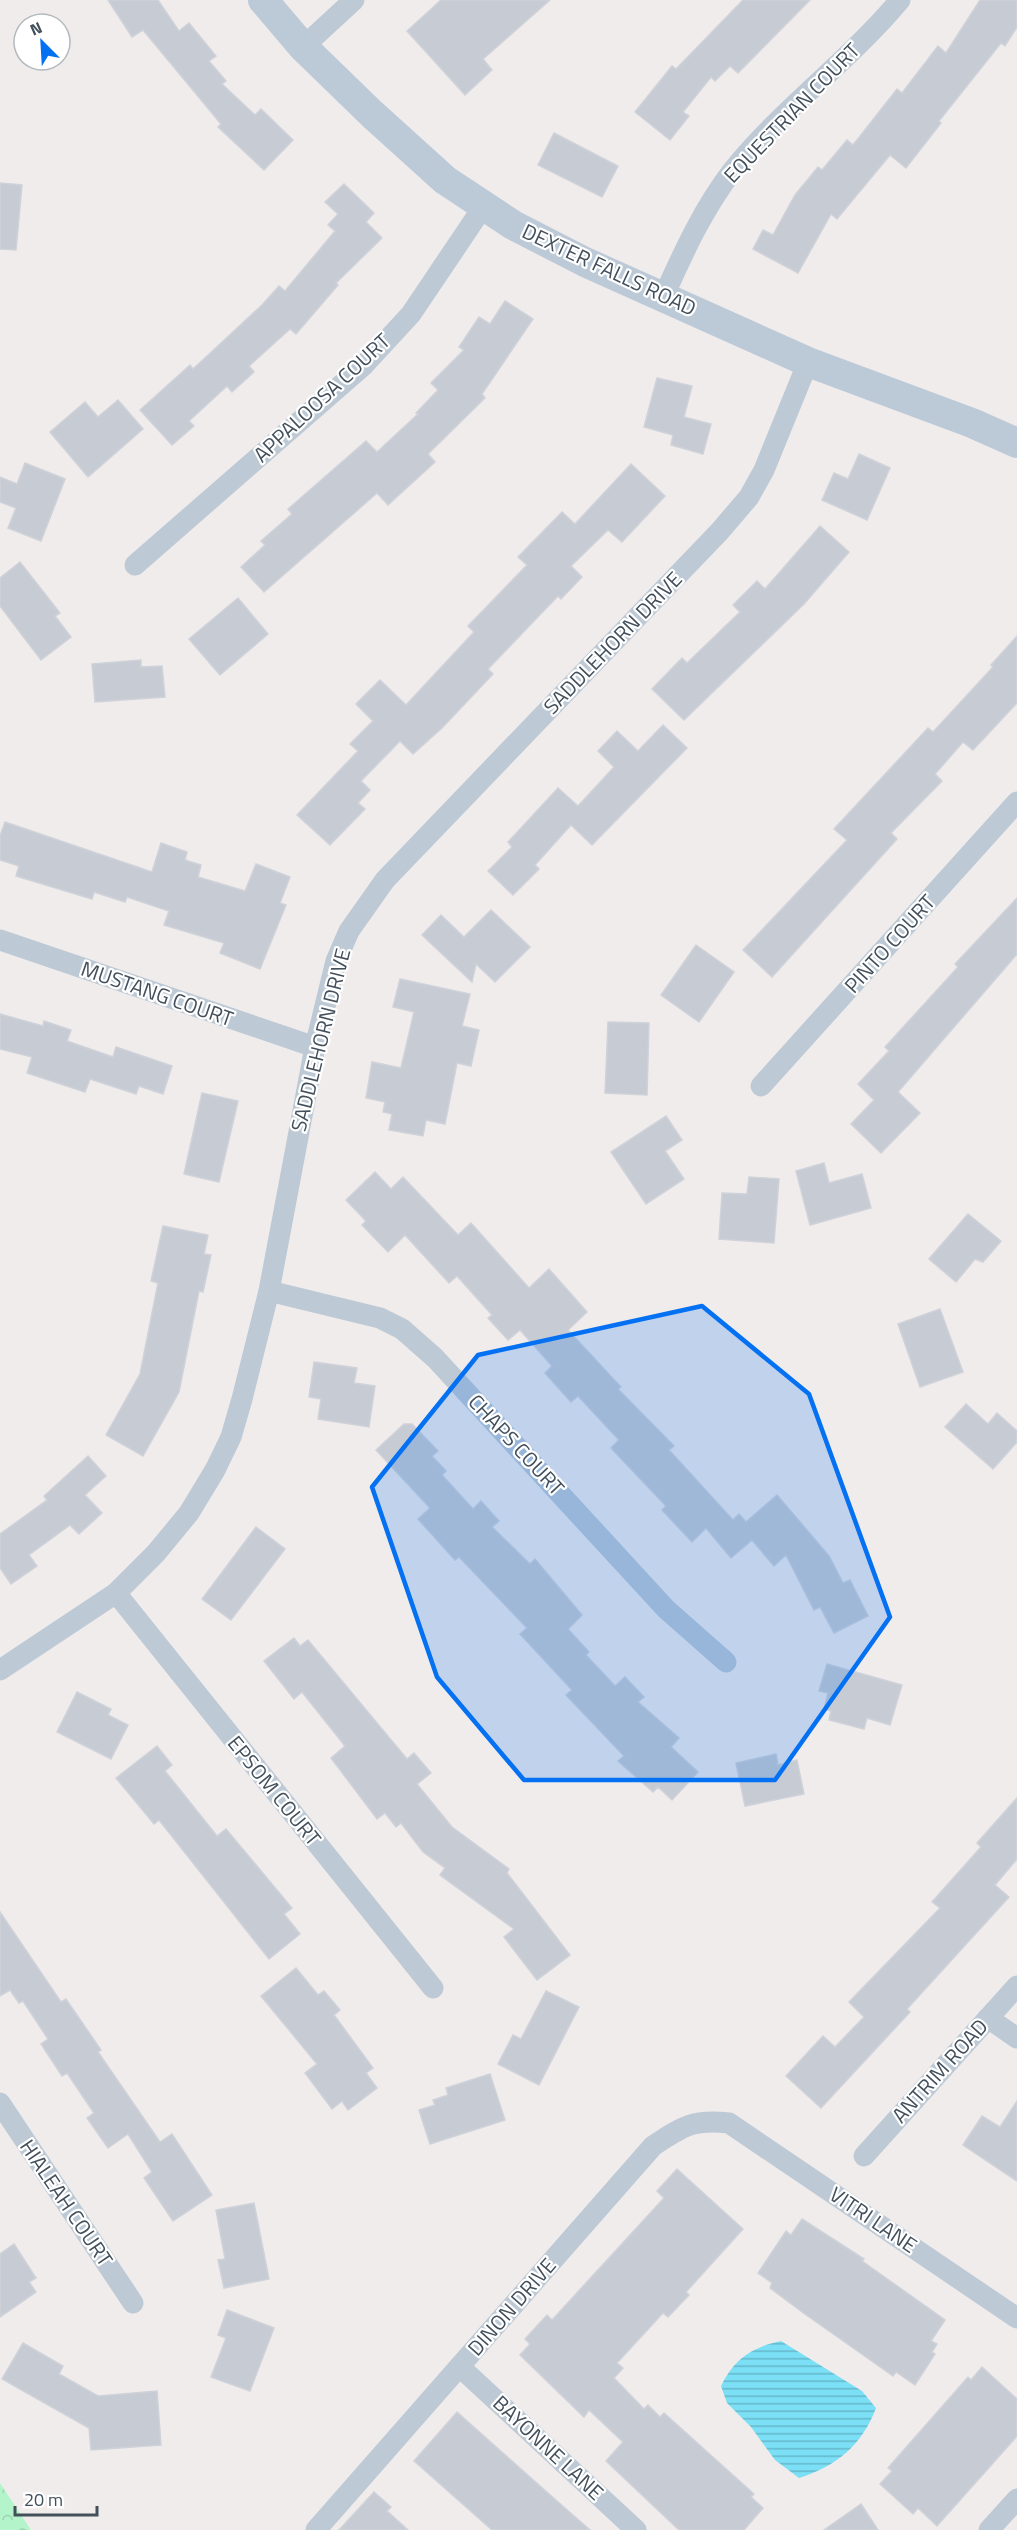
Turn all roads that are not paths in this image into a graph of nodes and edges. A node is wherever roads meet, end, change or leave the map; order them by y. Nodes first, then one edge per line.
1 (263, 0) edge
2 (354, 0) edge
3 (900, 0) edge
4 (303, 47) junction
5 (483, 207) junction
6 (663, 298) junction
7 (808, 362) junction
8 (1017, 443) edge
9 (135, 565) dead end
10 (1017, 802) edge
11 (0, 940) edge
12 (315, 1047) junction
13 (761, 1086) dead end
14 (269, 1291) junction
15 (116, 1593) junction
16 (726, 1662) dead end
17 (0, 1670) edge
18 (1017, 1986) edge
19 (433, 1988) dead end
20 (988, 2018) junction
21 (1017, 2038) edge
22 (0, 2103) edge
23 (729, 2123) joint
24 (864, 2156) dead end
25 (133, 2303) dead end
26 (1017, 2318) edge
27 (460, 2367) junction
28 (1017, 2499) edge
29 (316, 2530) edge
30 (636, 2530) edge
31 (989, 2530) edge

1 - 4 street, DEXTER FALLS ROAD
2 - 4 street
3 - 6 street, EQUESTRIAN COURT
4 - 5 street, DEXTER FALLS ROAD
5 - 6 street, DEXTER FALLS ROAD
5 - 9 street, APPALOOSA COURT
6 - 7 street, DEXTER FALLS ROAD
7 - 8 street, DEXTER FALLS ROAD
7 - 12 street, SADDLEHORN DRIVE
10 - 13 street, PINTO COURT
11 - 12 street, MUSTANG COURT
12 - 14 street, SADDLEHORN DRIVE
14 - 15 street, SADDLEHORN DRIVE
14 - 16 street, CHAPS COURT
15 - 17 street, SADDLEHORN DRIVE
15 - 19 street, EPSOM COURT
18 - 20 street, ANTRIM ROAD
20 - 21 street
20 - 24 street, ANTRIM ROAD
22 - 25 street, HIALEAH COURT
23 - 26 street, VITRI LANE
23 - 27 street, DINON DRIVE
27 - 29 street, DINON DRIVE
27 - 30 street, BAYONNE LANE
28 - 31 street

